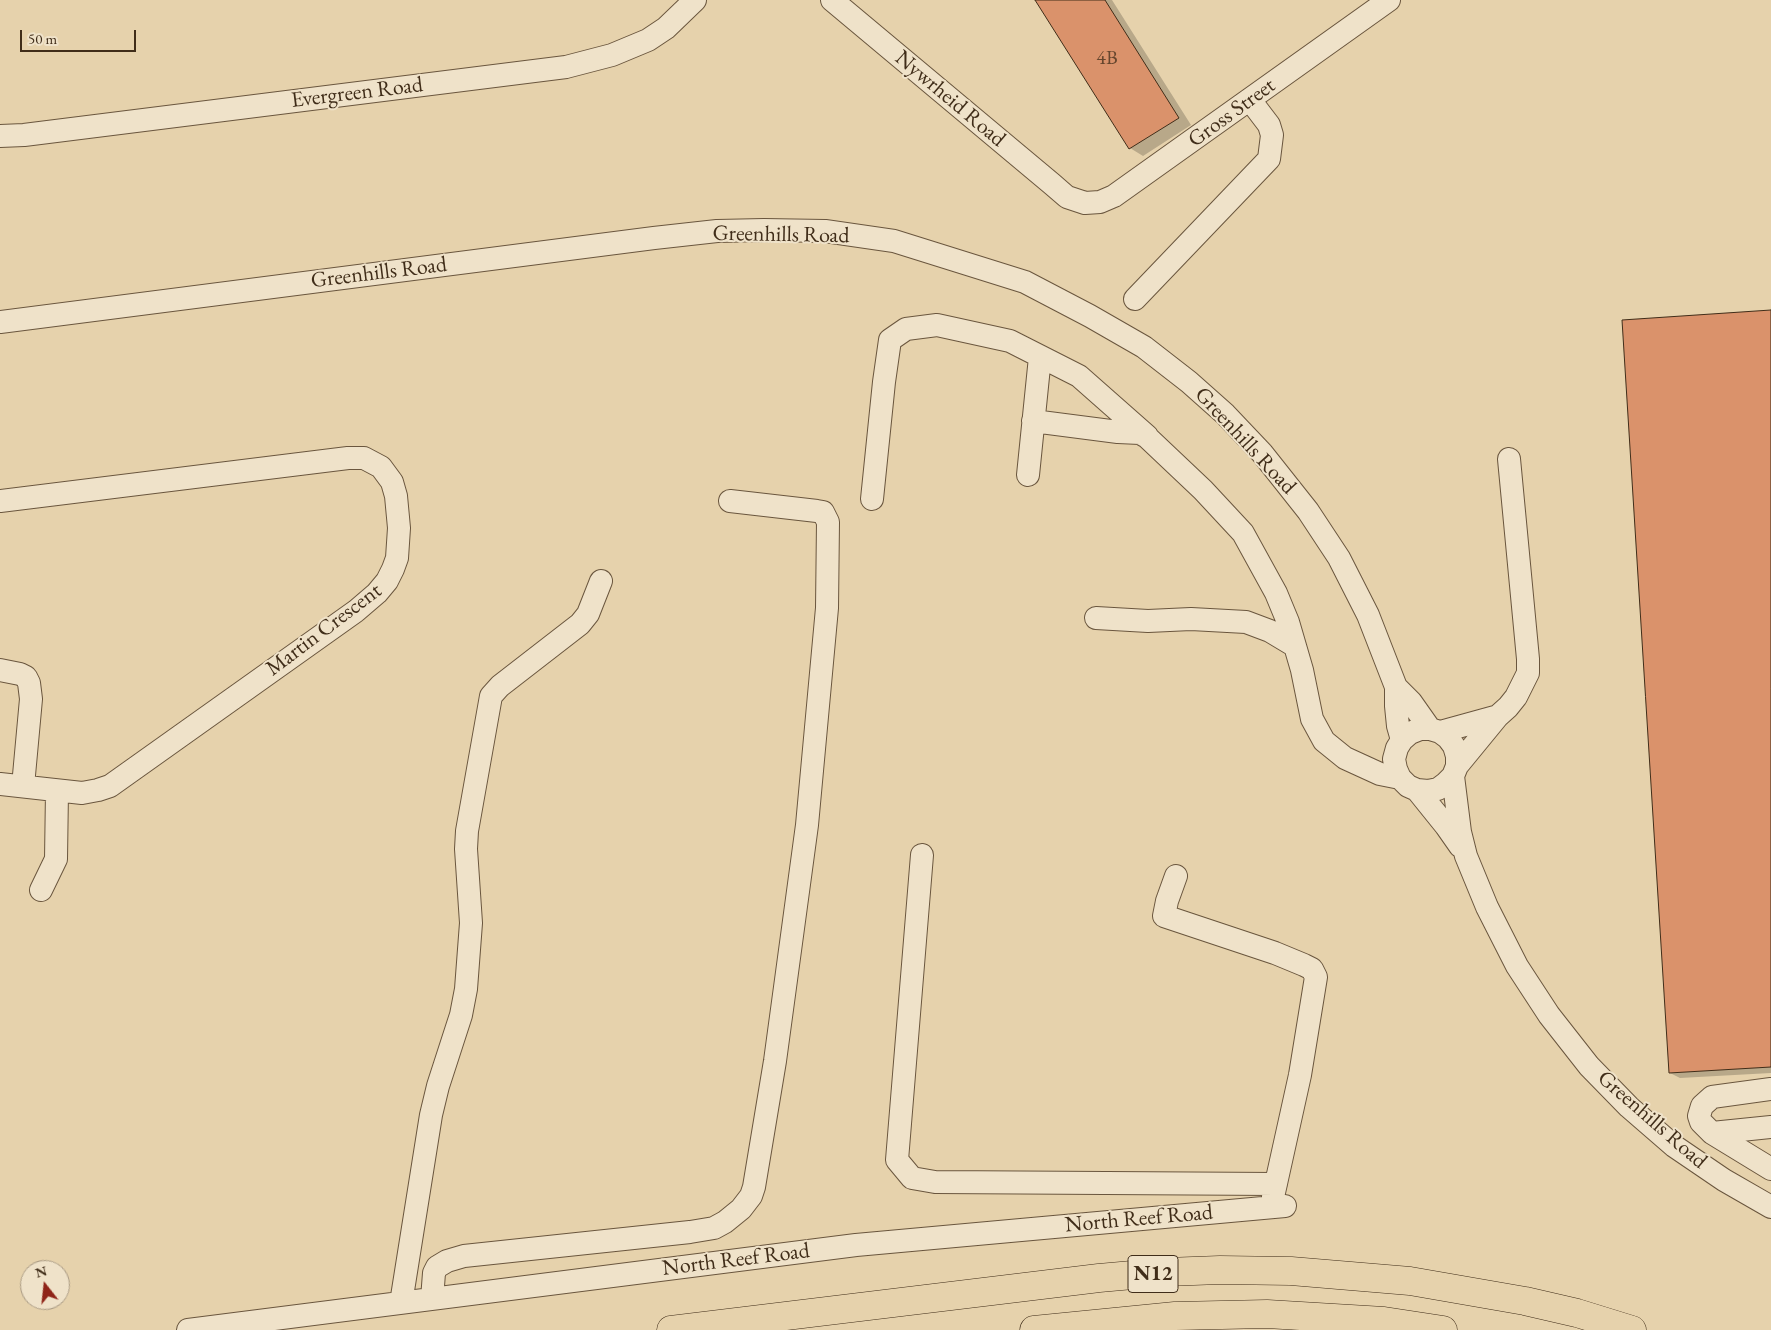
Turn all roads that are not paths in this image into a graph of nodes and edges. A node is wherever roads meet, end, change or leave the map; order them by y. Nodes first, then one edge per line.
1 (695, 0) edge
2 (832, 0) edge
3 (1389, 0) edge
4 (1250, 100) junction
5 (0, 136) edge
6 (1068, 197) joint
7 (1135, 299) dead end
8 (0, 322) edge
9 (1040, 356) junction
10 (1033, 421) junction
11 (1147, 437) junction
12 (1509, 459) dead end
13 (1028, 475) dead end
14 (872, 499) dead end
15 (0, 501) edge
16 (730, 501) dead end
17 (601, 581) dead end
18 (1096, 618) dead end
19 (1295, 646) junction
20 (0, 670) edge
21 (1396, 687) junction
22 (1498, 716) junction
23 (1435, 731) junction
24 (1400, 744) junction
25 (1352, 761) junction
26 (1455, 771) junction
27 (0, 784) edge
28 (1409, 784) junction
29 (23, 786) junction
30 (58, 791) junction
31 (922, 855) dead end
32 (1466, 856) junction
33 (1176, 876) dead end
34 (41, 890) dead end
35 (1771, 1089) edge
36 (1771, 1127) edge
37 (1712, 1133) junction
38 (1771, 1168) edge
39 (1276, 1184) junction
40 (1771, 1208) edge
41 (432, 1299) junction
42 (401, 1303) junction
43 (188, 1330) edge
44 (671, 1330) edge
45 (1034, 1330) edge
46 (1443, 1330) edge
47 (1632, 1330) edge

1 - 5 street, Evergreen Road
2 - 6 street, Nywrheid Road
3 - 4 street, Gross Street
4 - 6 street, Gross Street
4 - 7 street
8 - 21 street, Greenhills Road
9 - 10 street
9 - 11 street
9 - 14 street
10 - 11 street
10 - 13 street
11 - 19 street
12 - 22 street
15 - 30 street, Martin Crescent
16 - 41 street
17 - 42 street
18 - 19 street
19 - 25 street
20 - 29 street
21 - 23 street, Greenhills Road
21 - 24 street, Greenhills Road
22 - 23 street
22 - 26 street
23 - 24 street
23 - 26 street
24 - 25 street
24 - 28 street
25 - 28 street
26 - 28 street
26 - 32 street, Greenhills Road
27 - 29 street, Martin Crescent
28 - 32 street, Greenhills Road
29 - 30 street, Martin Crescent
30 - 34 street
31 - 39 street
32 - 40 street, Greenhills Road
33 - 39 street
35 - 37 street
36 - 37 street
37 - 38 street
39 - 41 street, North Reef Road
41 - 42 street, North Reef Road
42 - 43 street, North Reef Road
44 - 47 highway, N12
45 - 46 highway, N12

